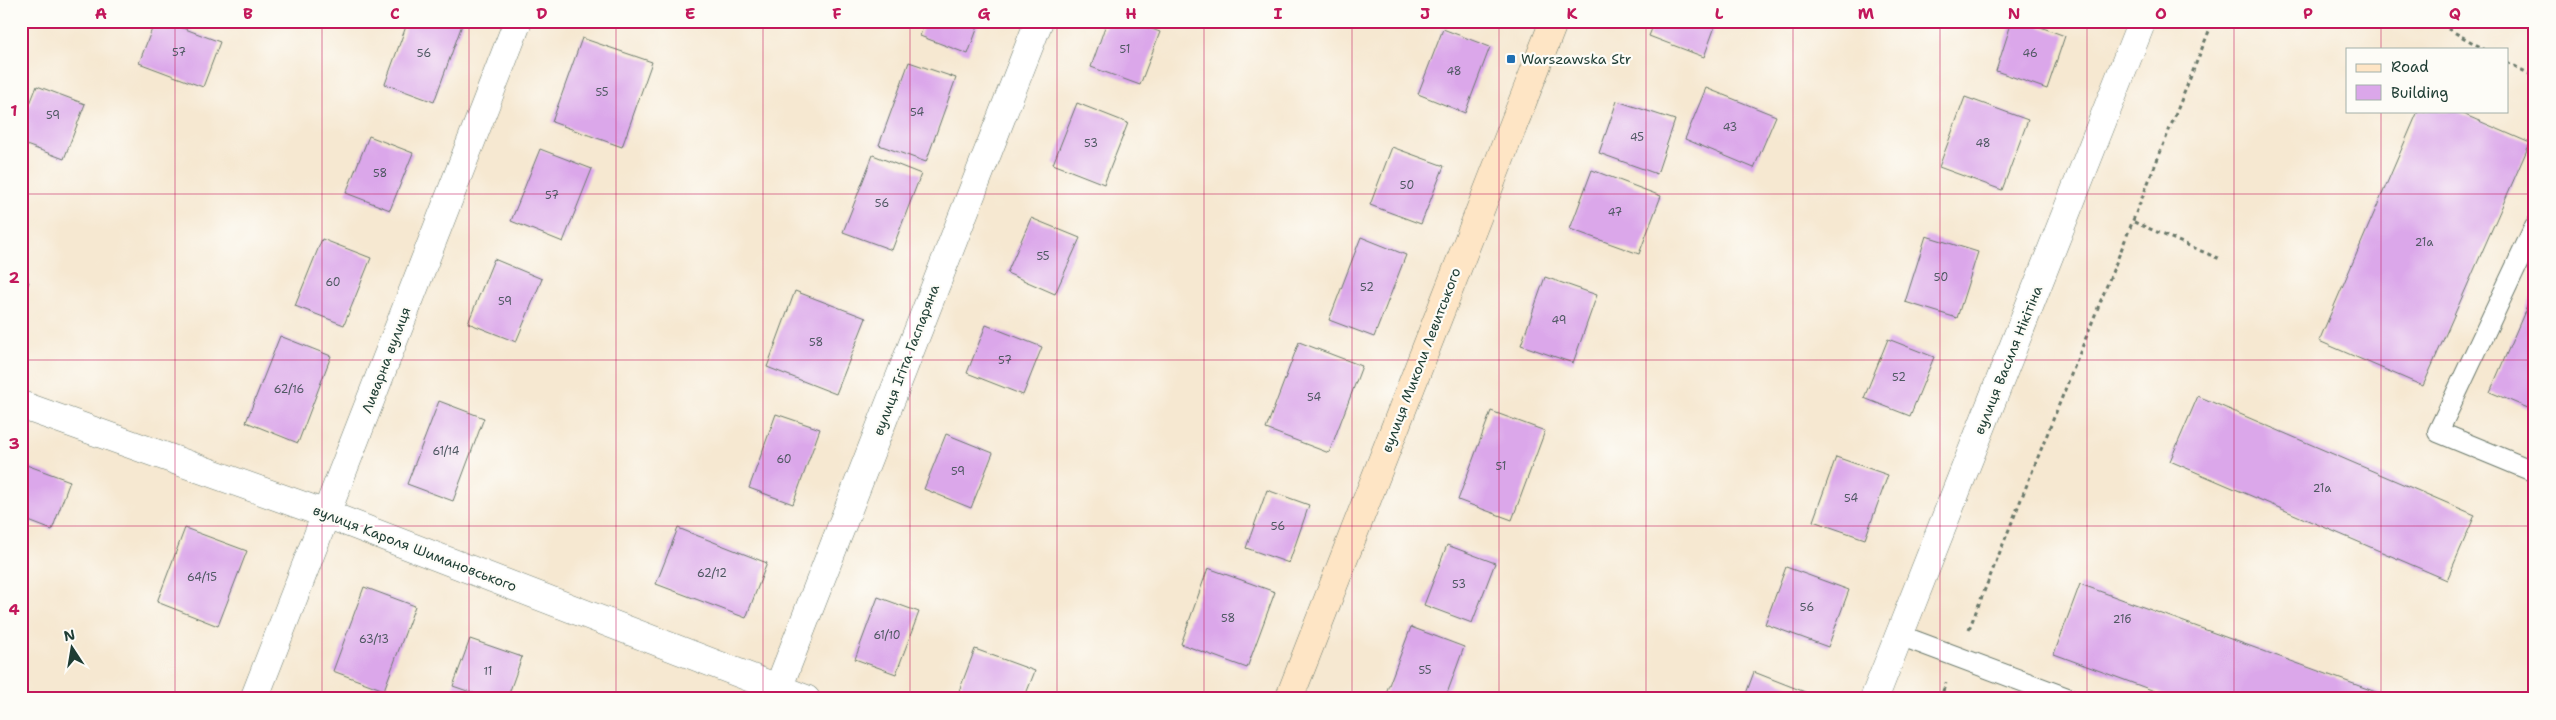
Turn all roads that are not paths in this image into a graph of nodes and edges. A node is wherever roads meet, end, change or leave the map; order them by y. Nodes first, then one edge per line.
1 (518, 21) edge
2 (1039, 21) edge
3 (1554, 21) edge
4 (2142, 21) edge
5 (2535, 226) edge
6 (21, 405) edge
7 (2535, 472) edge
8 (326, 514) junction
9 (1899, 635) junction
10 (776, 693) edge
11 (254, 699) edge
12 (806, 699) edge
13 (1288, 699) edge
14 (1874, 699) edge
15 (2070, 699) edge

1 - 8 street, Ливарна вулиця
2 - 10 street, вулиця Ігіта Гаспаряна
3 - 13 main road, вулиця Миколи Левитського
4 - 9 street, вулиця Василя Нікітіна
5 - 7 lane
6 - 8 street, вулиця Кароля Шимановського
8 - 10 street, вулиця Кароля Шимановського
8 - 11 street, Ливарна вулиця
9 - 14 street, вулиця Василя Нікітіна
9 - 15 lane
10 - 12 street, вулиця Кароля Шимановського

